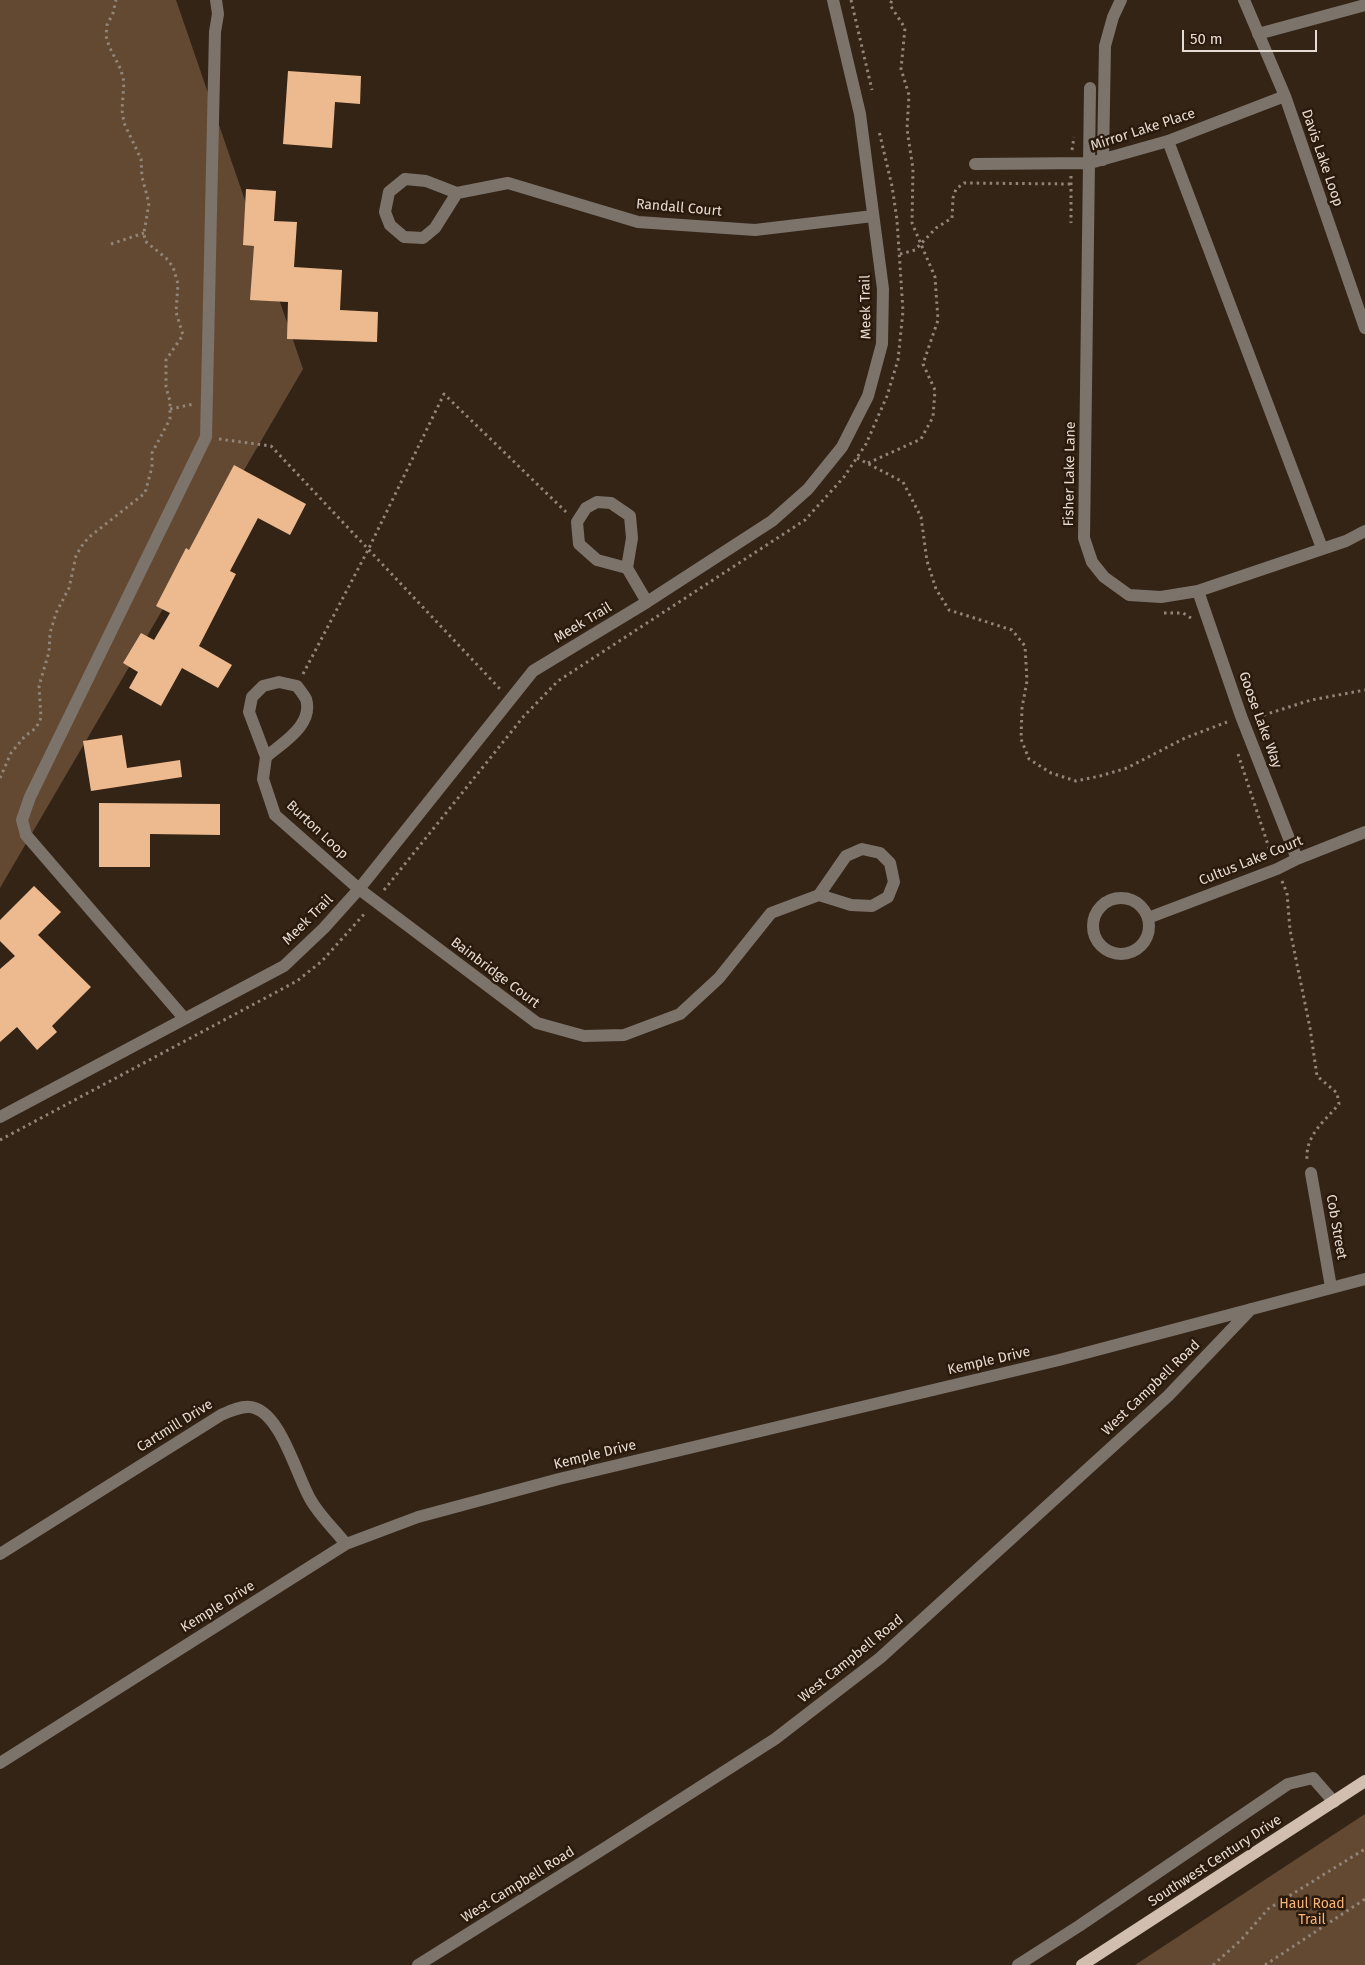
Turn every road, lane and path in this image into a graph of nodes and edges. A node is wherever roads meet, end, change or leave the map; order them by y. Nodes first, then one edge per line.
1 (116, 0) edge
2 (216, 0) edge
3 (833, 0) edge
4 (892, 0) edge
5 (1121, 0) edge
6 (1244, 0) edge
7 (1365, 5) edge
8 (1258, 34) junction
9 (1090, 88) dead end
10 (1285, 96) junction
11 (1090, 124) junction
12 (1168, 141) junction
13 (1103, 160) junction
14 (1072, 163) junction
15 (1090, 163) junction
16 (975, 164) dead end
17 (1071, 184) junction
18 (457, 193) junction
19 (873, 216) junction
20 (1071, 231) dead end
21 (144, 233) junction
22 (111, 244) dead end
23 (920, 244) junction
24 (900, 254) dead end
25 (1365, 328) edge
26 (207, 401) junction
27 (170, 409) junction
28 (206, 438) junction
29 (857, 458) dead end
30 (867, 463) junction
31 (577, 522) junction
32 (1365, 531) edge
33 (1322, 548) junction
34 (368, 550) junction
35 (627, 568) junction
36 (1198, 591) junction
37 (647, 602) junction
38 (1162, 613) dead end
39 (1194, 623) dead end
40 (297, 686) junction
41 (1365, 690) edge
42 (510, 700) junction
43 (1224, 713) dead end
44 (1241, 716) junction
45 (1227, 722) junction
46 (1230, 731) dead end
47 (1236, 750) dead end
48 (266, 756) junction
49 (0, 778) edge
50 (1365, 832) edge
51 (1297, 858) junction
52 (1277, 869) junction
53 (359, 888) junction
54 (819, 894) junction
55 (1148, 918) junction
56 (184, 1018) junction
57 (0, 1117) edge
58 (1311, 1173) joint
59 (1365, 1279) edge
60 (1331, 1287) junction
61 (1252, 1309) junction
62 (346, 1544) junction
63 (0, 1554) edge
64 (0, 1763) edge
65 (1365, 1781) edge
66 (1334, 1802) junction
67 (1365, 1849) edge
68 (1365, 1899) edge
69 (418, 1965) edge
70 (1018, 1965) edge
71 (1082, 1965) edge
72 (1213, 1965) edge
73 (1265, 1965) edge

1 - 21 path
2 - 26 street
3 - 19 street, Meek Trail
4 - 23 path
5 - 13 street
6 - 8 street, Davis Lake Loop
7 - 8 street
8 - 10 street, Davis Lake Loop
9 - 11 street, Fisher Lake Lane
10 - 12 street, Mirror Lake Place
10 - 25 street, Davis Lake Loop
11 - 14 path
11 - 15 street, Fisher Lake Lane
12 - 13 street, Mirror Lake Place
12 - 33 street
13 - 15 street, Mirror Lake Place
14 - 15 street, Mirror Lake Place
14 - 16 street, Mirror Lake Place
14 - 17 path
15 - 36 street, Fisher Lake Lane
17 - 20 path
17 - 23 path
18 - 18 street
18 - 19 street, Randall Court
19 - 37 street, Meek Trail
21 - 22 path
21 - 27 path
23 - 24 path
23 - 30 path
26 - 27 path
26 - 28 street
27 - 49 path
28 - 34 path
28 - 56 street
29 - 30 path
30 - 45 path
31 - 34 path
31 - 35 street
31 - 35 street
32 - 33 street, Fisher Lake Lane
33 - 36 street, Fisher Lake Lane
34 - 40 path
34 - 42 path
35 - 37 street
36 - 44 street, Goose Lake Way
37 - 42 street, Meek Trail
38 - 39 path
40 - 48 street
40 - 48 street, Burton Loop
41 - 44 path
42 - 53 street, Meek Trail
43 - 45 path
44 - 45 path
44 - 51 street, Goose Lake Way
45 - 46 path
47 - 52 path
48 - 53 street, Burton Loop
50 - 51 street, Cultus Lake Court
51 - 52 street, Cultus Lake Court
52 - 55 street, Cultus Lake Court
52 - 58 path
53 - 54 street, Bainbridge Court
53 - 56 street, Meek Trail
54 - 54 street
55 - 55 street
56 - 57 street, Meek Trail
58 - 60 street, Cob Street
59 - 60 street, Kemple Drive
60 - 61 street, Kemple Drive
61 - 62 street, Kemple Drive
61 - 69 street, West Campbell Road
62 - 63 street, Cartmill Drive
62 - 64 street, Kemple Drive
65 - 66 main road, Southwest Century Drive
66 - 70 street
66 - 71 main road, Southwest Century Drive
67 - 72 path
68 - 73 path

